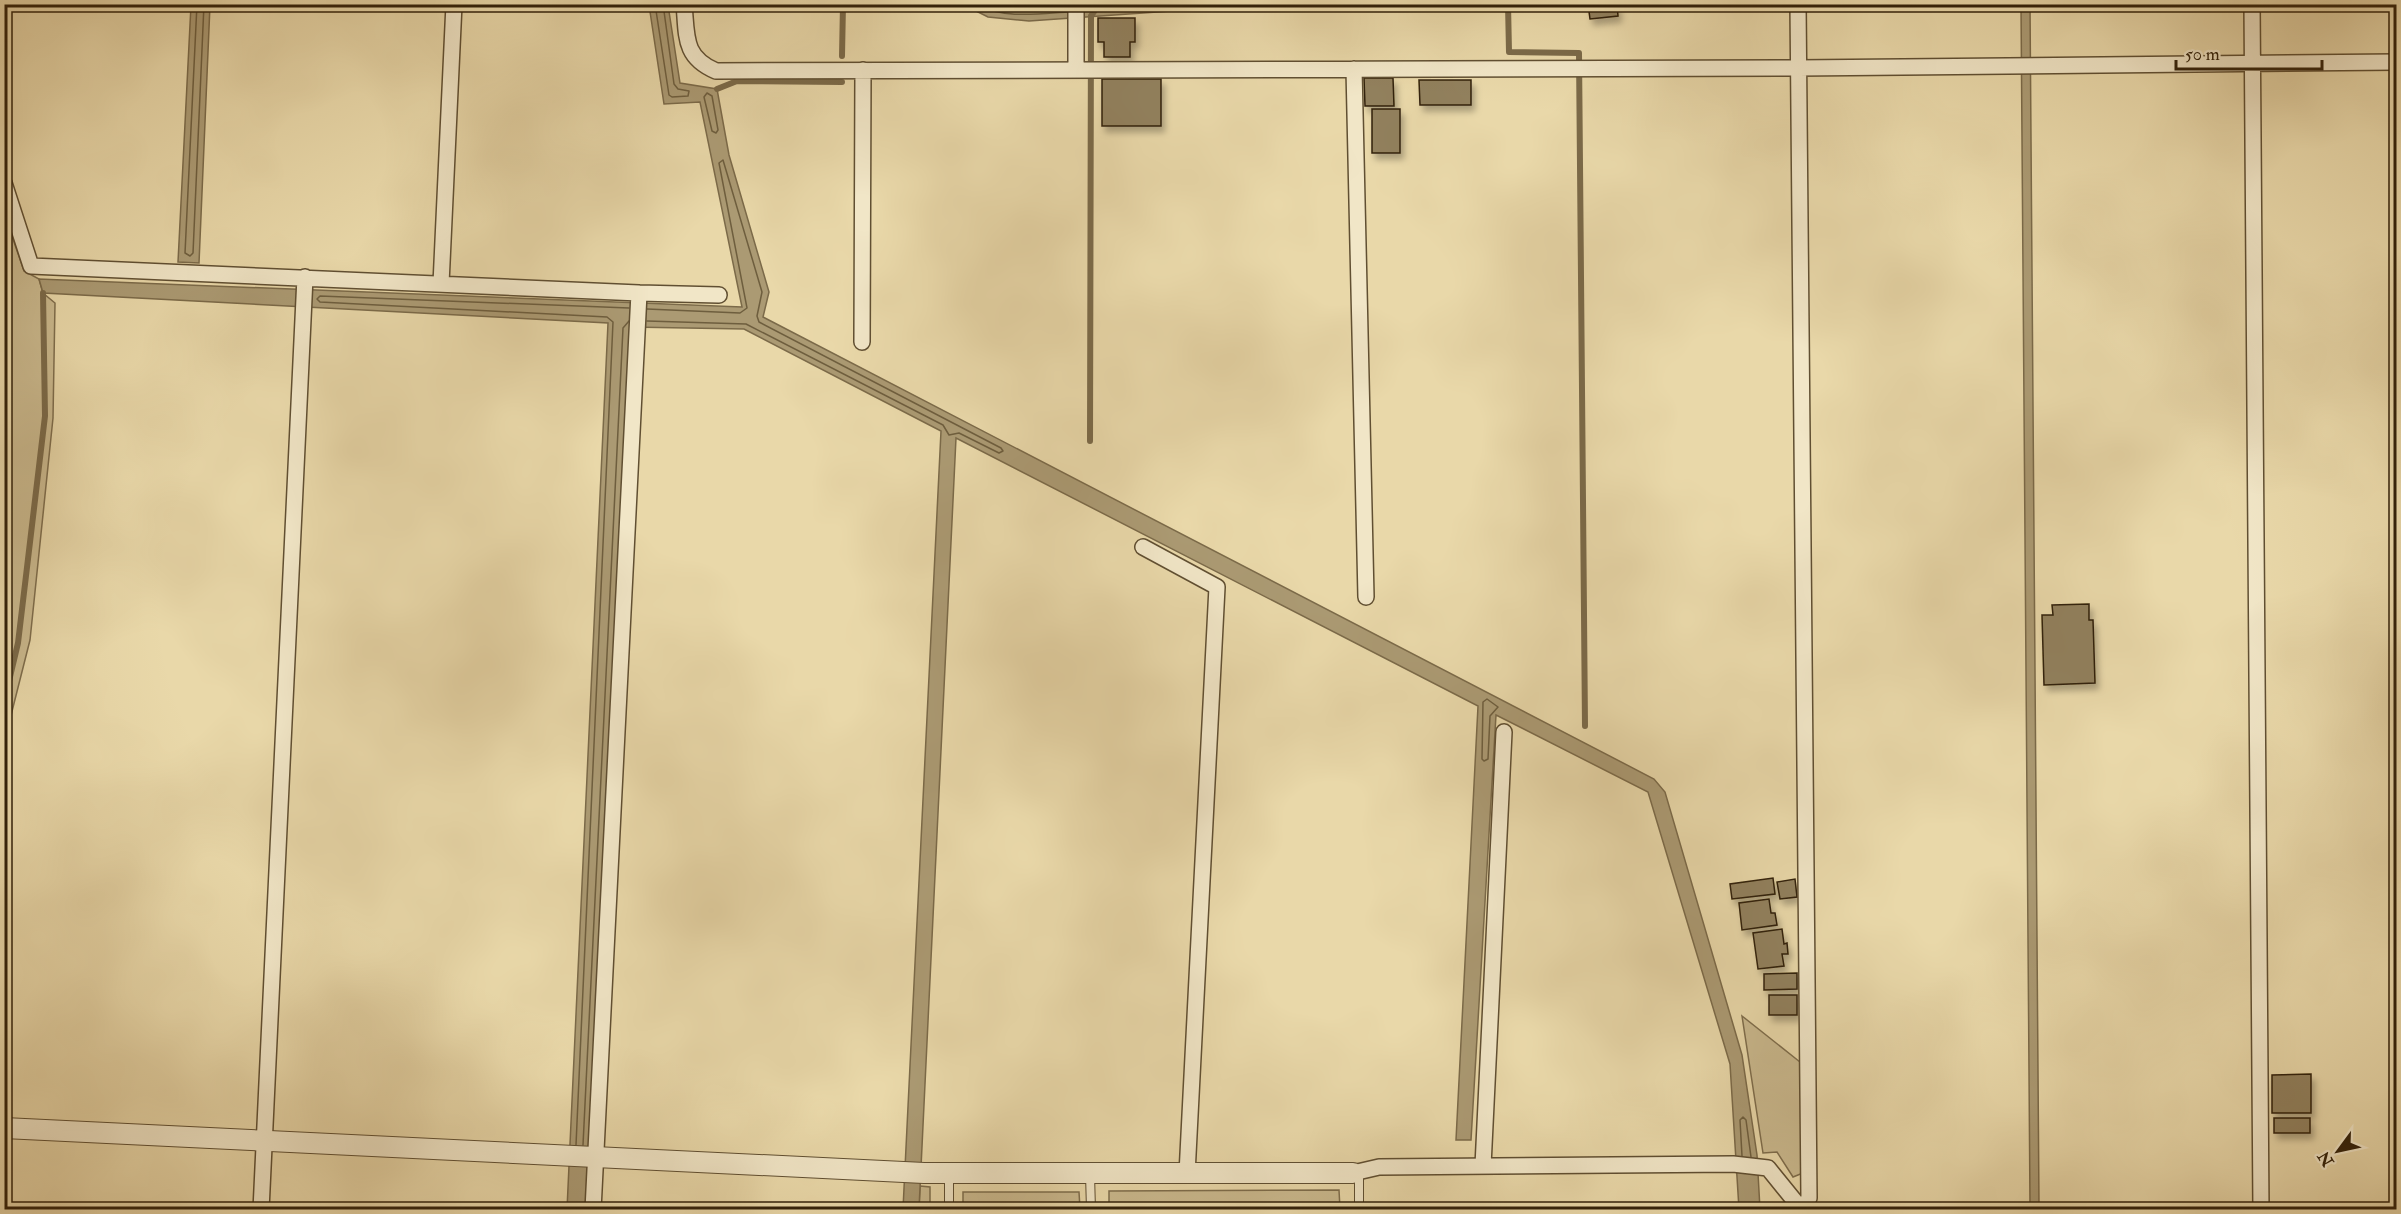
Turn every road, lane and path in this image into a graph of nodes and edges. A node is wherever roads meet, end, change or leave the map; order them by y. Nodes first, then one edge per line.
1 (454, 4) edge
2 (684, 4) edge
3 (1076, 4) edge
4 (1798, 4) edge
5 (2252, 4) edge
6 (2397, 62) edge
7 (2253, 63) junction
8 (1798, 68) junction
9 (1087, 69) junction
10 (1354, 69) junction
11 (863, 70) junction
12 (4, 183) edge
13 (305, 278) junction
14 (441, 284) junction
15 (639, 294) junction
16 (719, 295) dead end
17 (862, 342) dead end
18 (1143, 547) dead end
19 (1366, 597) dead end
20 (1504, 732) dead end
21 (4, 1128) edge
22 (265, 1141) junction
23 (596, 1157) junction
24 (1483, 1166) junction
25 (1356, 1172) junction
26 (949, 1174) junction
27 (1090, 1174) junction
28 (1187, 1174) junction
29 (2261, 1205) edge
30 (261, 1209) edge
31 (593, 1209) edge
32 (950, 1209) edge
33 (1091, 1209) edge
34 (1359, 1209) edge
35 (1802, 1209) edge

1 - 14 street
2 - 11 street
3 - 9 street
4 - 8 street
5 - 7 street
6 - 7 street
7 - 8 street
7 - 29 street
8 - 10 street
8 - 35 street
9 - 10 street
9 - 11 street
10 - 19 street
11 - 17 street
12 - 13 street
13 - 14 street
13 - 22 street
14 - 15 street
15 - 16 street
15 - 23 street
18 - 28 street
20 - 24 street
21 - 22 street
22 - 23 street
22 - 30 street
23 - 26 street
23 - 31 street
24 - 25 street
24 - 35 street
25 - 28 street
25 - 34 lane
26 - 27 street
26 - 32 lane
27 - 28 street
27 - 33 lane

